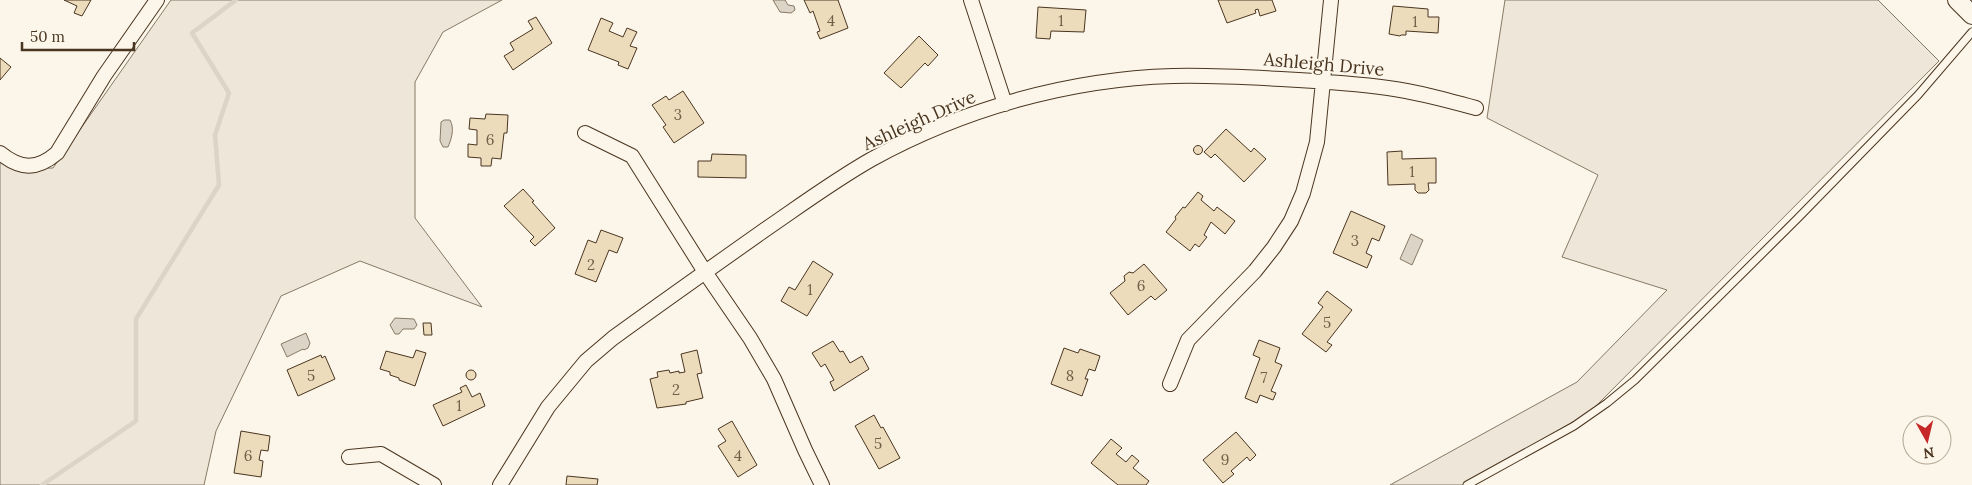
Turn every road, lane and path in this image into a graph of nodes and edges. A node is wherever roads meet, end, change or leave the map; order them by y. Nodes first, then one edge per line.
1 (157, 0) edge
2 (972, 0) edge
3 (1331, 0) edge
4 (1957, 0) edge
5 (1972, 15) edge
6 (1972, 32) edge
7 (1324, 81) junction
8 (1005, 104) junction
9 (1476, 108) dead end
10 (585, 133) dead end
11 (4, 157) edge
12 (705, 272) junction
13 (1170, 384) dead end
14 (350, 457) dead end
15 (434, 485) edge
16 (500, 485) edge
17 (822, 485) edge
18 (1467, 485) edge

1 - 11 street
2 - 8 street
3 - 7 street
4 - 5 street
6 - 18 lane
7 - 8 street, Ashleigh Drive
7 - 9 street, Ashleigh Drive
7 - 13 street
8 - 12 street, Ashleigh Drive
10 - 12 street
12 - 16 street, Ashleigh Drive
12 - 17 street
14 - 15 street

